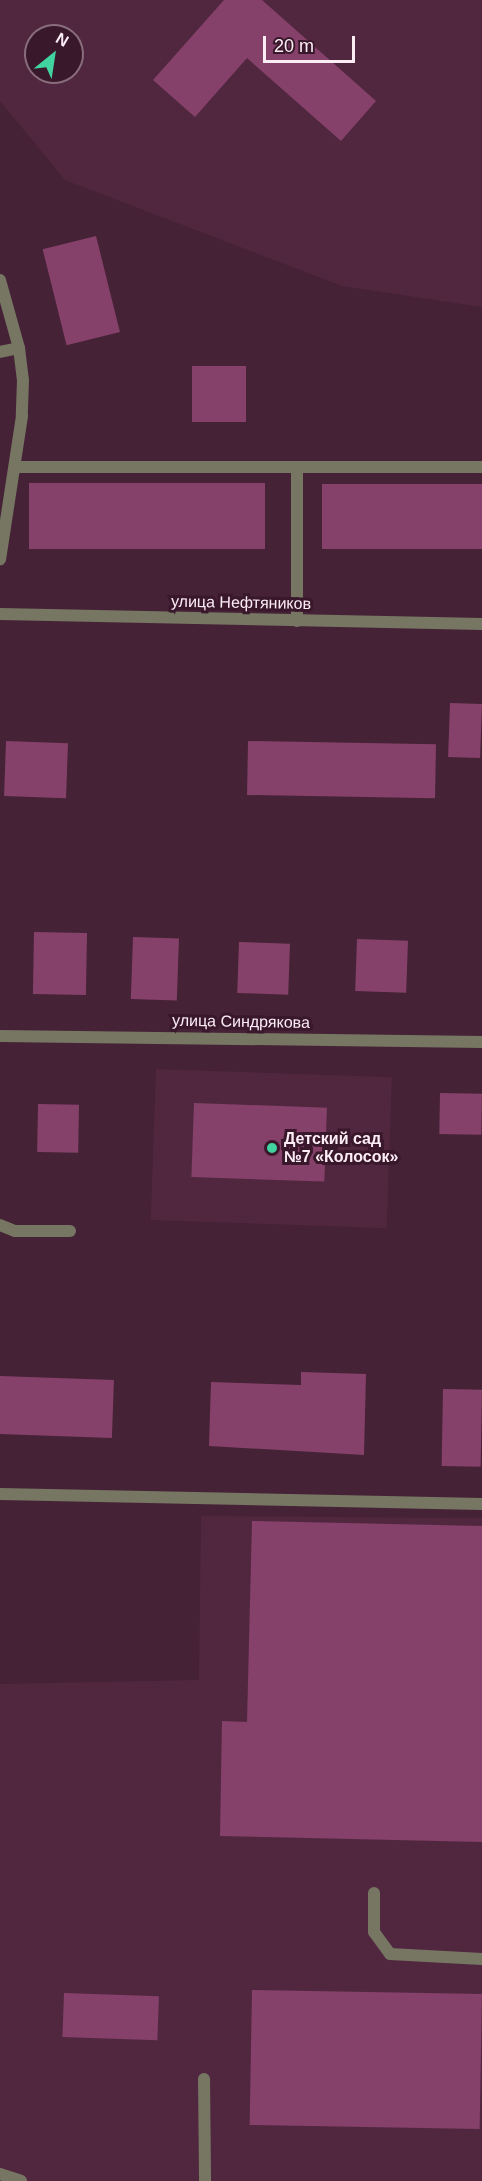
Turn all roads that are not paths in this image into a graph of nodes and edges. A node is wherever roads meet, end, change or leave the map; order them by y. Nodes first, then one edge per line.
1 (0, 280) edge
2 (19, 348) junction
3 (0, 352) edge
4 (15, 467) junction
5 (297, 467) junction
6 (482, 467) edge
7 (0, 559) edge
8 (0, 614) edge
9 (297, 621) junction
10 (482, 624) edge
11 (0, 1036) edge
12 (482, 1042) edge
13 (0, 1225) edge
14 (70, 1231) dead end
15 (0, 1494) edge
16 (482, 1504) edge
17 (374, 1893) dead end
18 (482, 1959) edge
19 (204, 2079) dead end
20 (0, 2174) edge
21 (21, 2181) edge
22 (205, 2181) edge

1 - 2 street
2 - 3 street
2 - 4 street
4 - 5 street
4 - 7 street
5 - 6 street
5 - 9 street
8 - 9 street, улица Нефтяников
9 - 10 street, улица Нефтяников
11 - 12 street, улица Синдрякова
13 - 14 street
15 - 16 street
17 - 18 street
19 - 22 street
20 - 21 street

